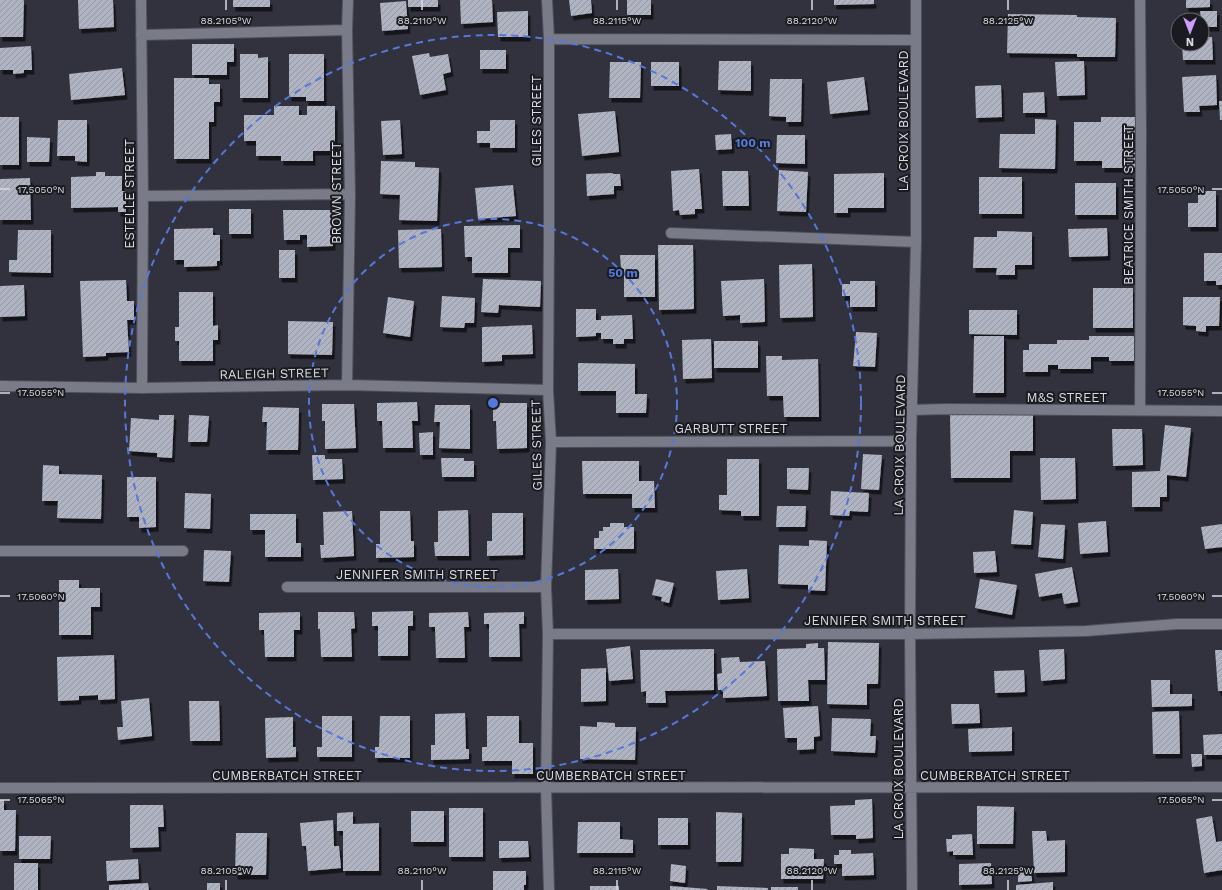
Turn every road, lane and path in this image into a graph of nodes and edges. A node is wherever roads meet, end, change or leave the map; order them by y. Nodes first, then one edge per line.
1 (141, 0) edge
2 (348, 0) edge
3 (547, 0) edge
4 (916, 0) edge
5 (1140, 0) edge
6 (347, 30) junction
7 (141, 36) junction
8 (549, 39) junction
9 (916, 40) junction
10 (350, 194) junction
11 (143, 196) junction
12 (671, 233) dead end
13 (916, 242) junction
14 (347, 385) junction
15 (0, 386) edge
16 (142, 388) junction
17 (548, 390) junction
18 (912, 410) junction
19 (1140, 410) junction
20 (1222, 411) edge
21 (911, 441) junction
22 (551, 442) junction
23 (0, 551) edge
24 (183, 551) dead end
25 (287, 587) dead end
26 (546, 587) junction
27 (1222, 624) edge
28 (548, 634) junction
29 (910, 634) junction
30 (1222, 787) edge
31 (0, 788) edge
32 (546, 788) junction
33 (911, 788) junction
34 (549, 890) edge
35 (912, 890) edge

1 - 7 street, ESTELLE STREET
2 - 6 street, BROWN STREET
3 - 8 street, GILES STREET
4 - 9 street, LA CROIX BOULEVARD
5 - 19 street, BEATRICE SMITH STREET
6 - 7 street
6 - 10 street, BROWN STREET
7 - 11 street, ESTELLE STREET
8 - 9 street
8 - 17 street, GILES STREET
9 - 13 street, LA CROIX BOULEVARD
10 - 11 street
10 - 14 street, BROWN STREET
11 - 16 street, ESTELLE STREET
12 - 13 street
13 - 18 street, LA CROIX BOULEVARD
14 - 16 street, RALEIGH STREET
14 - 17 street, RALEIGH STREET
15 - 16 street, RALEIGH STREET
17 - 22 street, GILES STREET
18 - 19 street, M&S STREET
18 - 21 street, LA CROIX BOULEVARD
19 - 20 street, M&S STREET
21 - 22 street, GARBUTT STREET
21 - 29 street, LA CROIX BOULEVARD
22 - 26 street, GILES STREET
23 - 24 street
25 - 26 street, JENNIFER SMITH STREET
26 - 28 street, GILES STREET
27 - 29 street, JENNIFER SMITH STREET
28 - 29 street, JENNIFER SMITH STREET
28 - 32 street, GILES STREET
29 - 33 street, LA CROIX BOULEVARD
30 - 33 street, CUMBERBATCH STREET
31 - 32 street, CUMBERBATCH STREET
32 - 33 street, CUMBERBATCH STREET
32 - 34 street, GILES STREET
33 - 35 street, LA CROIX BOULEVARD

